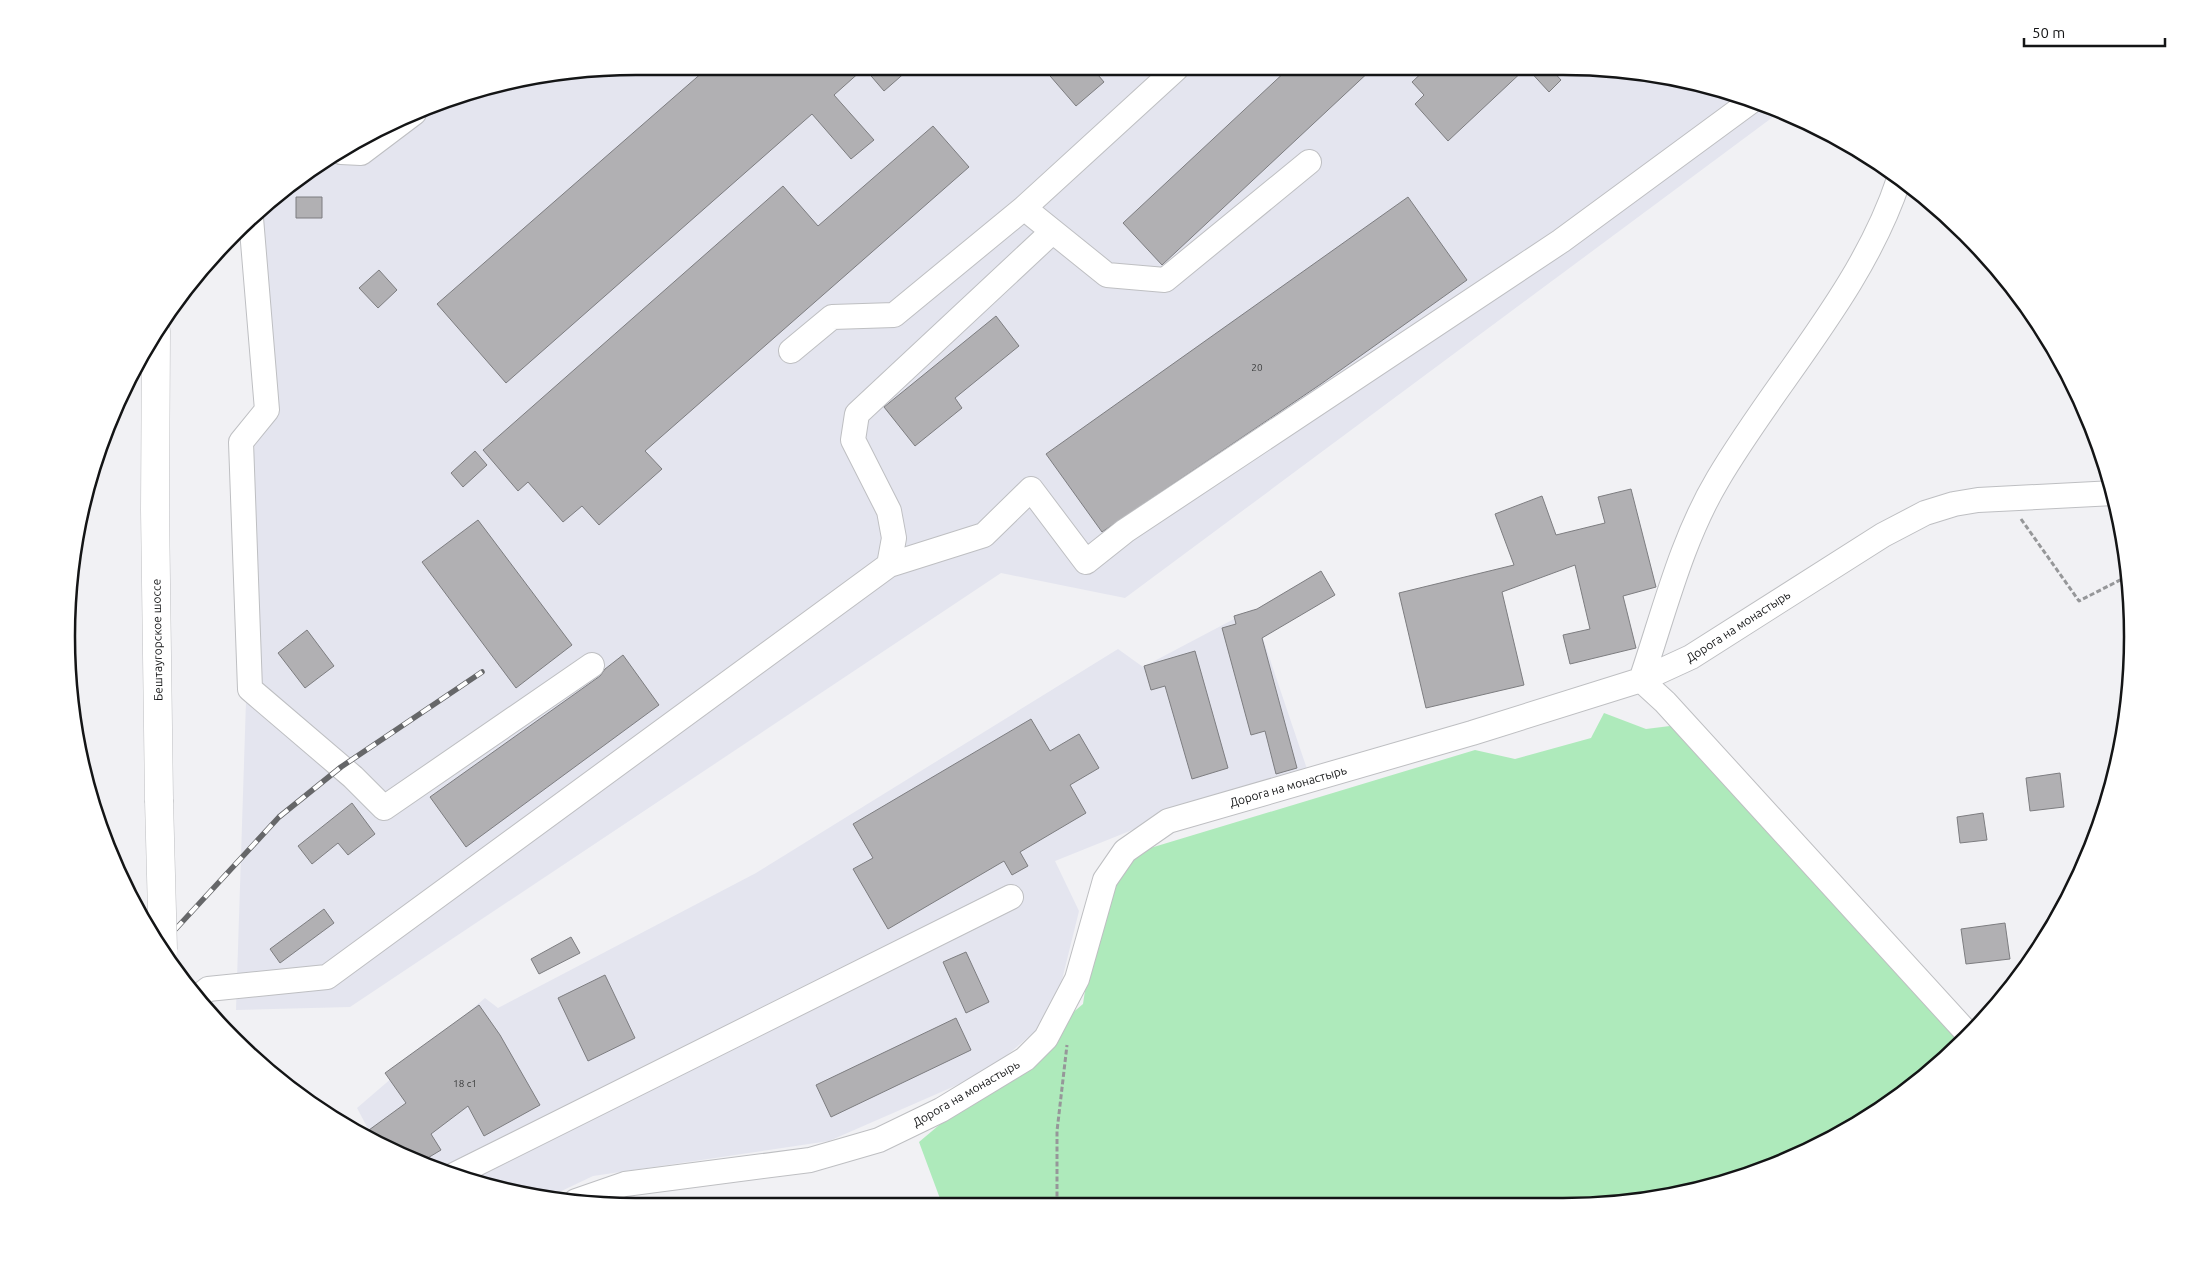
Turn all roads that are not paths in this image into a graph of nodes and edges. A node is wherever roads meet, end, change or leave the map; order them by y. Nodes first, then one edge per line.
1 (1169, 75) edge
2 (1745, 106) edge
3 (386, 134) edge
4 (352, 153) edge
5 (1309, 162) dead end
6 (1897, 186) edge
7 (1024, 208) junction
8 (252, 227) edge
9 (1052, 232) junction
10 (156, 347) edge
11 (791, 351) dead end
12 (2105, 493) edge
13 (889, 565) junction
14 (592, 665) dead end
15 (1641, 680) junction
16 (1011, 897) dead end
17 (163, 937) edge
18 (203, 993) edge
19 (1964, 1030) edge
20 (463, 1170) edge
21 (590, 1196) edge

1 - 7 street
2 - 13 street
3 - 4 street
5 - 9 street
6 - 15 street
7 - 9 street
7 - 11 street
8 - 14 street
9 - 13 street
10 - 17 main road, Бештаугорское шоссе, bridge
12 - 15 street, Дорога на монастырь
13 - 18 street
15 - 19 street
15 - 21 street, Дорога на монастырь
16 - 20 street

